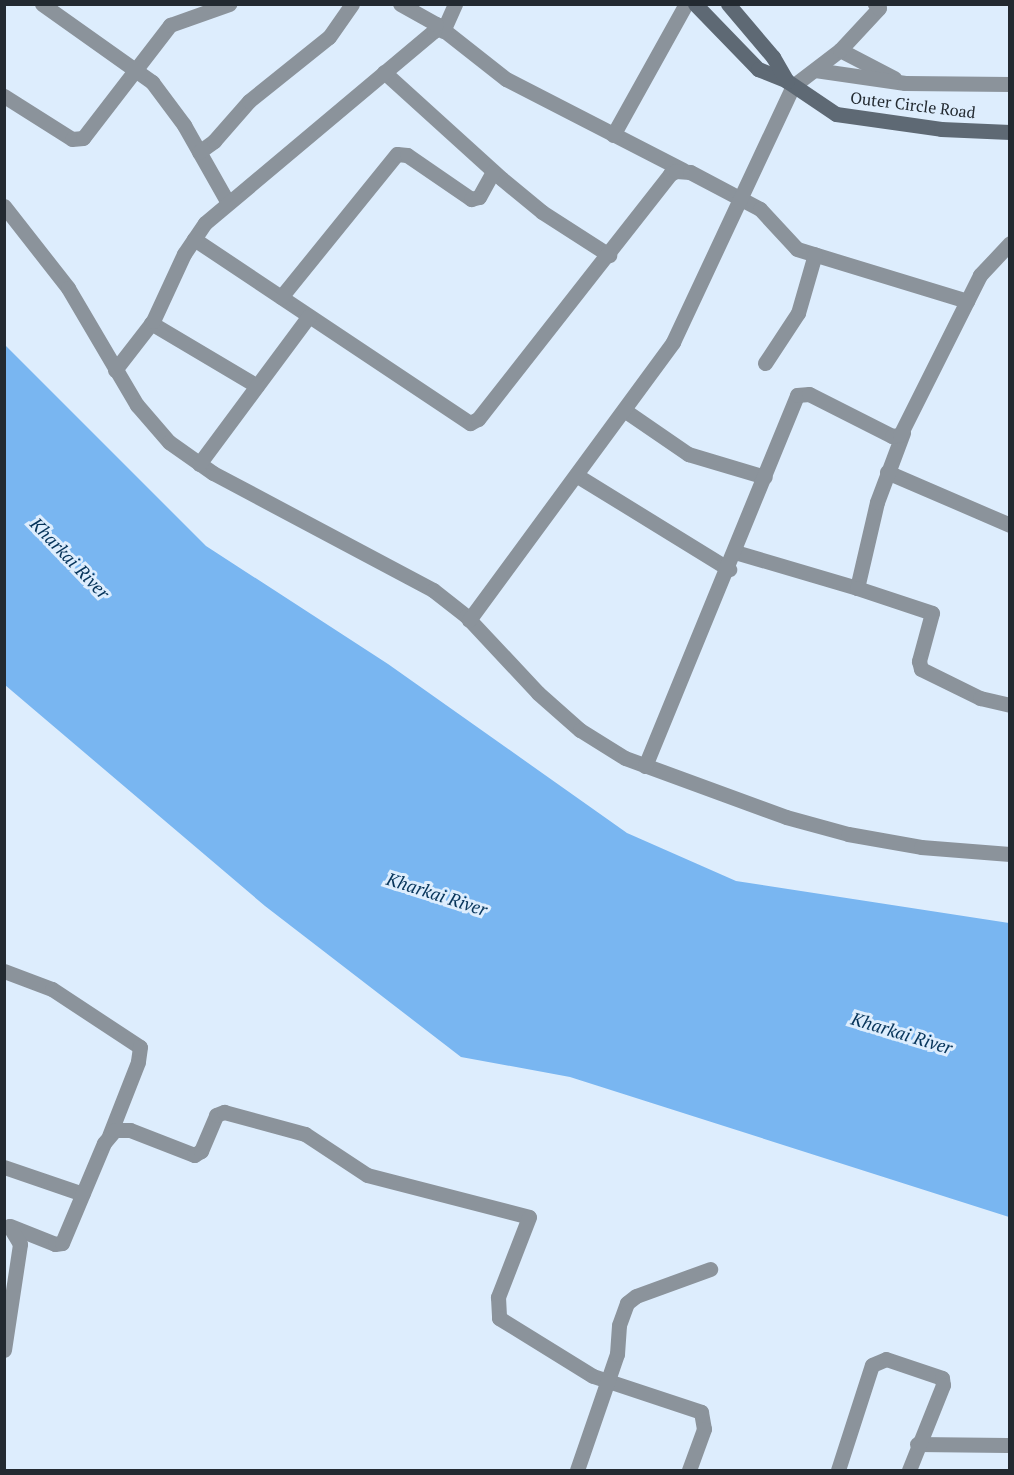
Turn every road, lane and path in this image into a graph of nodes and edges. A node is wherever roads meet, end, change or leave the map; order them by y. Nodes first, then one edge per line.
1 (42, 4) edge
2 (229, 4) edge
3 (352, 4) edge
4 (400, 4) edge
5 (455, 4) edge
6 (686, 4) edge
7 (695, 4) edge
8 (728, 4) edge
9 (875, 4) edge
10 (440, 27) junction
11 (840, 50) junction
12 (134, 68) junction
13 (815, 70) junction
14 (384, 72) junction
15 (790, 83) junction
16 (905, 83) junction
17 (1010, 84) edge
18 (4, 96) edge
19 (613, 135) junction
20 (1009, 136) edge
21 (199, 152) junction
22 (683, 170) junction
23 (493, 172) junction
24 (741, 199) junction
25 (227, 201) junction
26 (4, 206) edge
27 (194, 239) junction
28 (1010, 243) edge
29 (815, 254) junction
30 (609, 255) junction
31 (280, 297) junction
32 (967, 301) junction
33 (309, 316) junction
34 (151, 323) junction
35 (765, 363) dead end
36 (115, 370) junction
37 (257, 386) junction
38 (624, 410) junction
39 (903, 433) junction
40 (199, 464) junction
41 (887, 472) junction
42 (576, 475) junction
43 (765, 477) junction
44 (1010, 525) edge
45 (735, 552) junction
46 (729, 569) junction
47 (857, 588) junction
48 (469, 620) junction
49 (1010, 705) edge
50 (645, 766) junction
51 (1010, 854) edge
52 (4, 971) edge
53 (109, 1136) junction
54 (4, 1167) edge
55 (83, 1194) junction
56 (7, 1225) edge
57 (710, 1269) dead end
58 (8, 1299) edge
59 (4, 1350) edge
60 (608, 1382) junction
61 (917, 1444) junction
62 (1007, 1445) dead end
63 (577, 1470) edge
64 (689, 1470) edge
65 (838, 1470) edge
66 (909, 1470) edge

1 - 12 street
2 - 12 street
3 - 21 street
4 - 10 street
5 - 10 street
6 - 19 street
7 - 15 main road, Outer Circle Road
8 - 15 main road, Outer Circle Road
9 - 11 street
10 - 14 street
10 - 19 street
11 - 13 street
11 - 16 street
12 - 18 street
12 - 21 street
13 - 15 street
13 - 16 street
14 - 23 street
14 - 25 street
15 - 20 main road, Outer Circle Road
15 - 24 street
16 - 17 street
19 - 22 street
21 - 25 street
22 - 24 street
22 - 30 street
23 - 30 street
23 - 31 street
24 - 29 street
24 - 38 street
25 - 27 street
26 - 36 street
27 - 31 street
27 - 34 street
28 - 32 street
29 - 32 street
29 - 35 street
30 - 33 street
31 - 33 street
32 - 39 street
33 - 37 street
34 - 36 street
34 - 37 street
36 - 40 street
37 - 40 street
38 - 42 street
38 - 43 street
39 - 41 street
39 - 43 street
40 - 48 street
41 - 44 street
41 - 47 street
42 - 46 street
42 - 48 street
43 - 45 street
45 - 46 street
45 - 47 street
46 - 50 street
47 - 49 street
48 - 50 street
50 - 51 street
52 - 53 street
53 - 55 street
53 - 60 street
54 - 55 street
55 - 56 street
56 - 58 street
57 - 60 street
58 - 59 street
60 - 63 street
60 - 64 street
61 - 62 street
61 - 65 street
61 - 66 street

